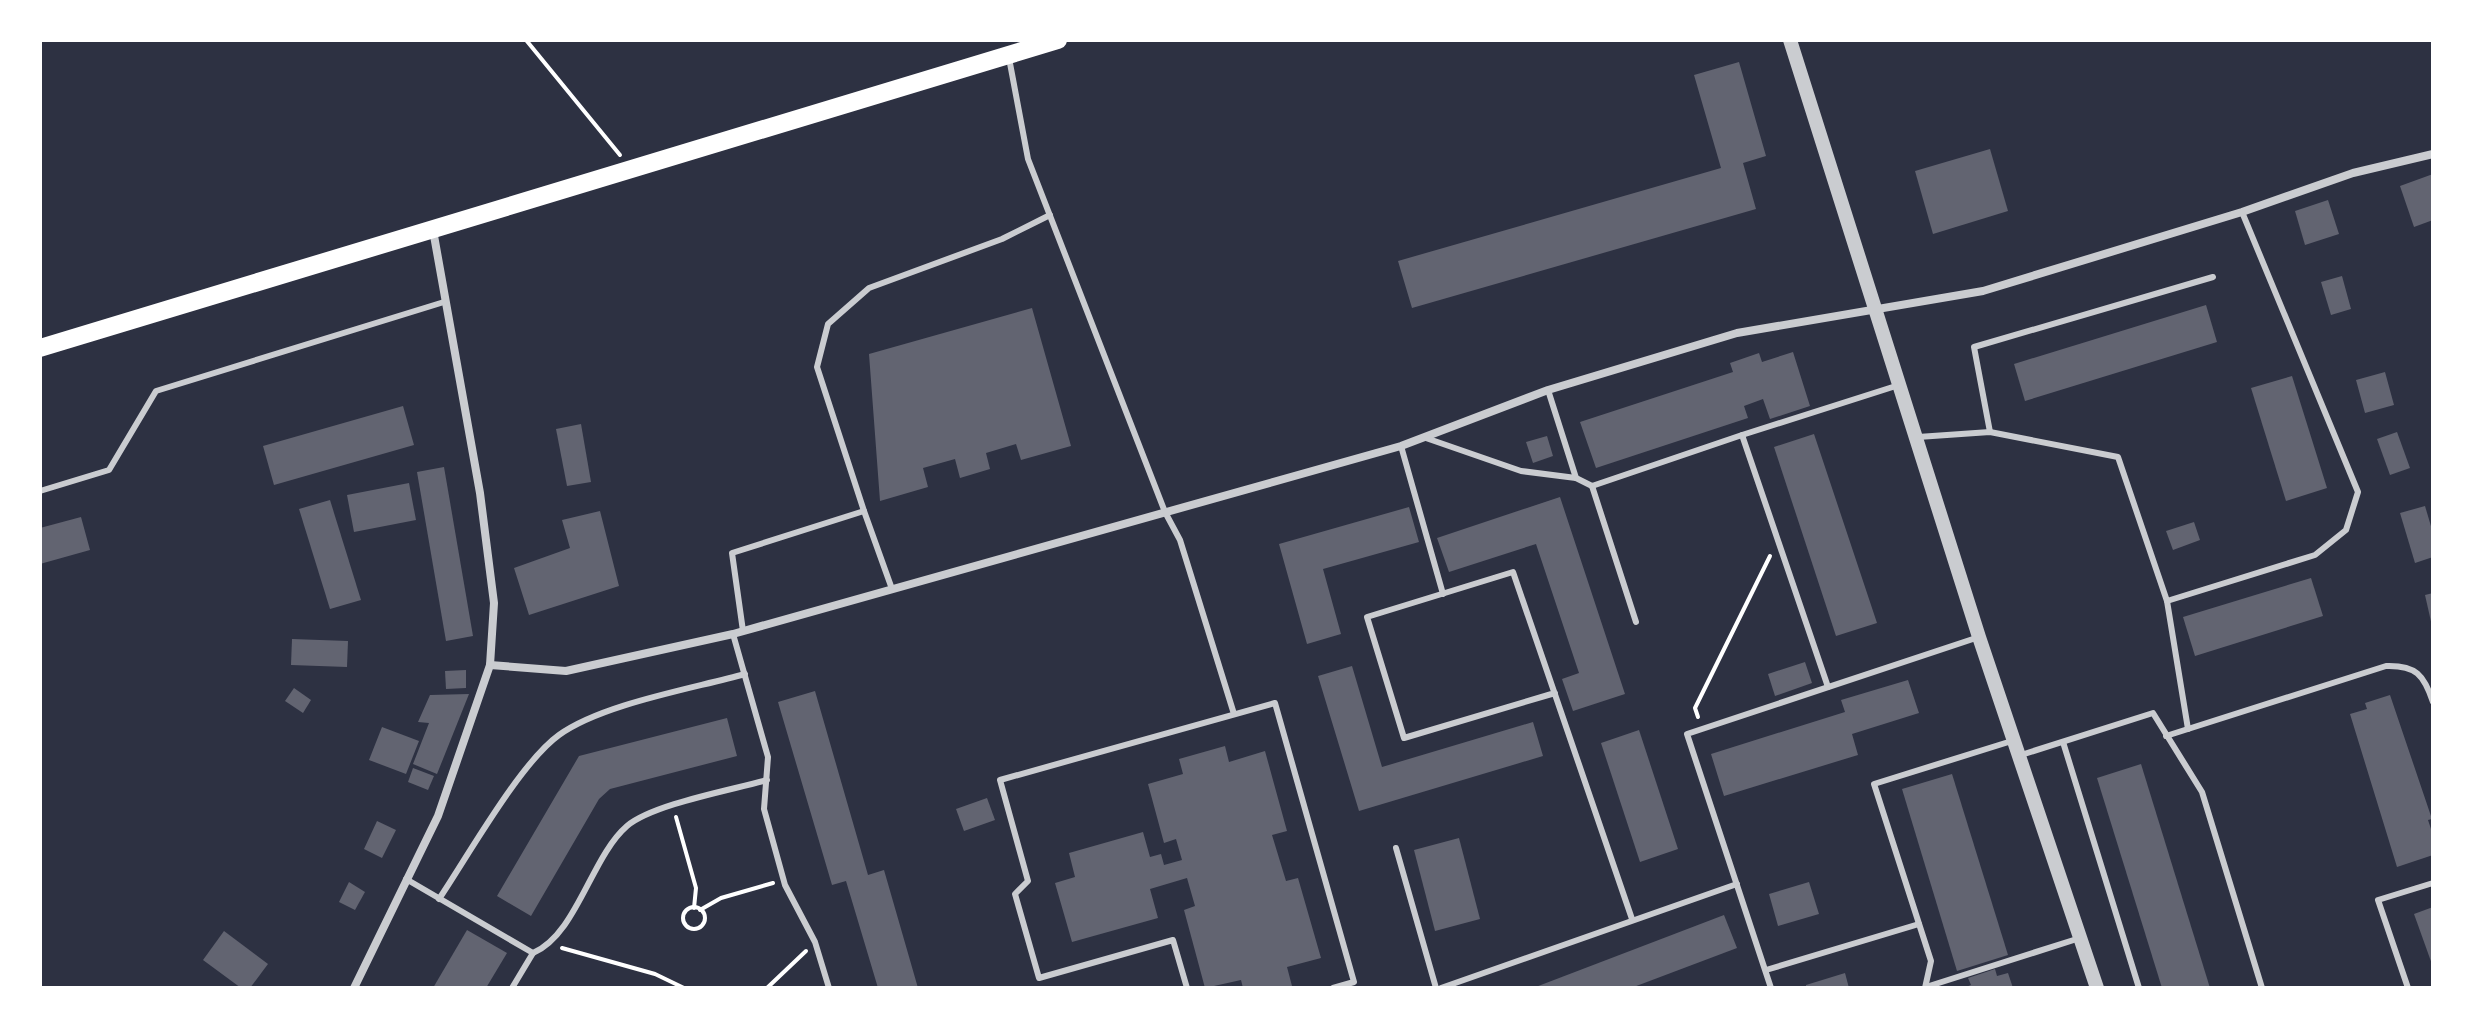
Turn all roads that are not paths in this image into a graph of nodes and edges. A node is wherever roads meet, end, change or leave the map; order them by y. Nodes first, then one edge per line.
1 (1058, 40) edge
2 (1790, 40) edge
3 (1008, 55) junction
4 (2433, 154) edge
5 (2242, 212) junction
6 (1050, 215) junction
7 (433, 229) junction
8 (2213, 277) dead end
9 (444, 302) junction
10 (1875, 309) junction
11 (40, 348) edge
12 (1899, 385) junction
13 (1548, 390) junction
14 (1990, 432) junction
15 (1742, 435) junction
16 (1423, 437) junction
17 (1917, 437) junction
18 (1401, 446) junction
19 (1576, 478) junction
20 (1592, 486) junction
21 (40, 491) edge
22 (864, 511) junction
23 (1165, 512) junction
24 (892, 589) junction
25 (1443, 594) junction
26 (2167, 601) junction
27 (1636, 622) dead end
28 (743, 631) junction
29 (733, 634) junction
30 (1979, 637) junction
31 (490, 665) junction
32 (745, 674) junction
33 (1828, 687) junction
34 (1555, 693) junction
35 (2433, 702) edge
36 (1234, 714) junction
37 (2188, 729) junction
38 (2166, 736) junction
39 (2015, 740) junction
40 (2063, 742) junction
41 (2021, 755) junction
42 (767, 780) junction
43 (1396, 848) dead end
44 (406, 879) junction
45 (2433, 883) edge
46 (1737, 884) junction
47 (439, 899) junction
48 (1632, 919) junction
49 (1919, 924) junction
50 (2080, 938) junction
51 (533, 953) junction
52 (1766, 970) junction
53 (354, 988) edge
54 (512, 988) edge
55 (829, 988) edge
56 (1187, 988) edge
57 (1333, 988) edge
58 (1438, 988) edge
59 (1771, 988) edge
60 (1926, 988) edge
61 (2097, 988) edge
62 (2139, 988) edge
63 (2262, 988) edge
64 (2408, 988) edge

1 - 3 main road
2 - 10 street
3 - 6 lane
3 - 7 main road
4 - 5 street
5 - 10 street
5 - 26 lane
6 - 22 lane
6 - 23 lane
7 - 9 street
7 - 11 main road
8 - 14 lane
9 - 21 lane
9 - 31 street
10 - 12 street
10 - 13 street
12 - 15 lane
12 - 17 street
13 - 16 street
13 - 19 lane
14 - 17 lane
14 - 26 lane
15 - 20 lane
15 - 33 lane
16 - 18 street
16 - 19 lane
17 - 30 street
18 - 23 street
18 - 25 lane
19 - 20 lane
20 - 27 lane
22 - 24 lane
22 - 28 lane
23 - 24 street
23 - 36 lane
24 - 28 street
25 - 34 lane
25 - 34 lane
26 - 37 lane
28 - 29 street
29 - 31 street
29 - 32 lane
30 - 33 lane
30 - 39 street
31 - 44 street
32 - 42 lane
32 - 47 lane
33 - 46 lane
34 - 48 lane
35 - 37 lane
36 - 56 lane
36 - 57 lane
37 - 38 lane
38 - 40 lane
38 - 63 lane
39 - 41 street
39 - 49 lane
40 - 41 lane
40 - 62 lane
41 - 50 street
42 - 51 lane
42 - 55 lane
43 - 58 lane
44 - 47 lane
44 - 53 street
45 - 64 lane
46 - 48 lane
46 - 52 lane
47 - 51 lane
48 - 58 lane
49 - 52 lane
49 - 60 lane
50 - 60 lane
50 - 61 street
51 - 54 lane
52 - 59 lane

